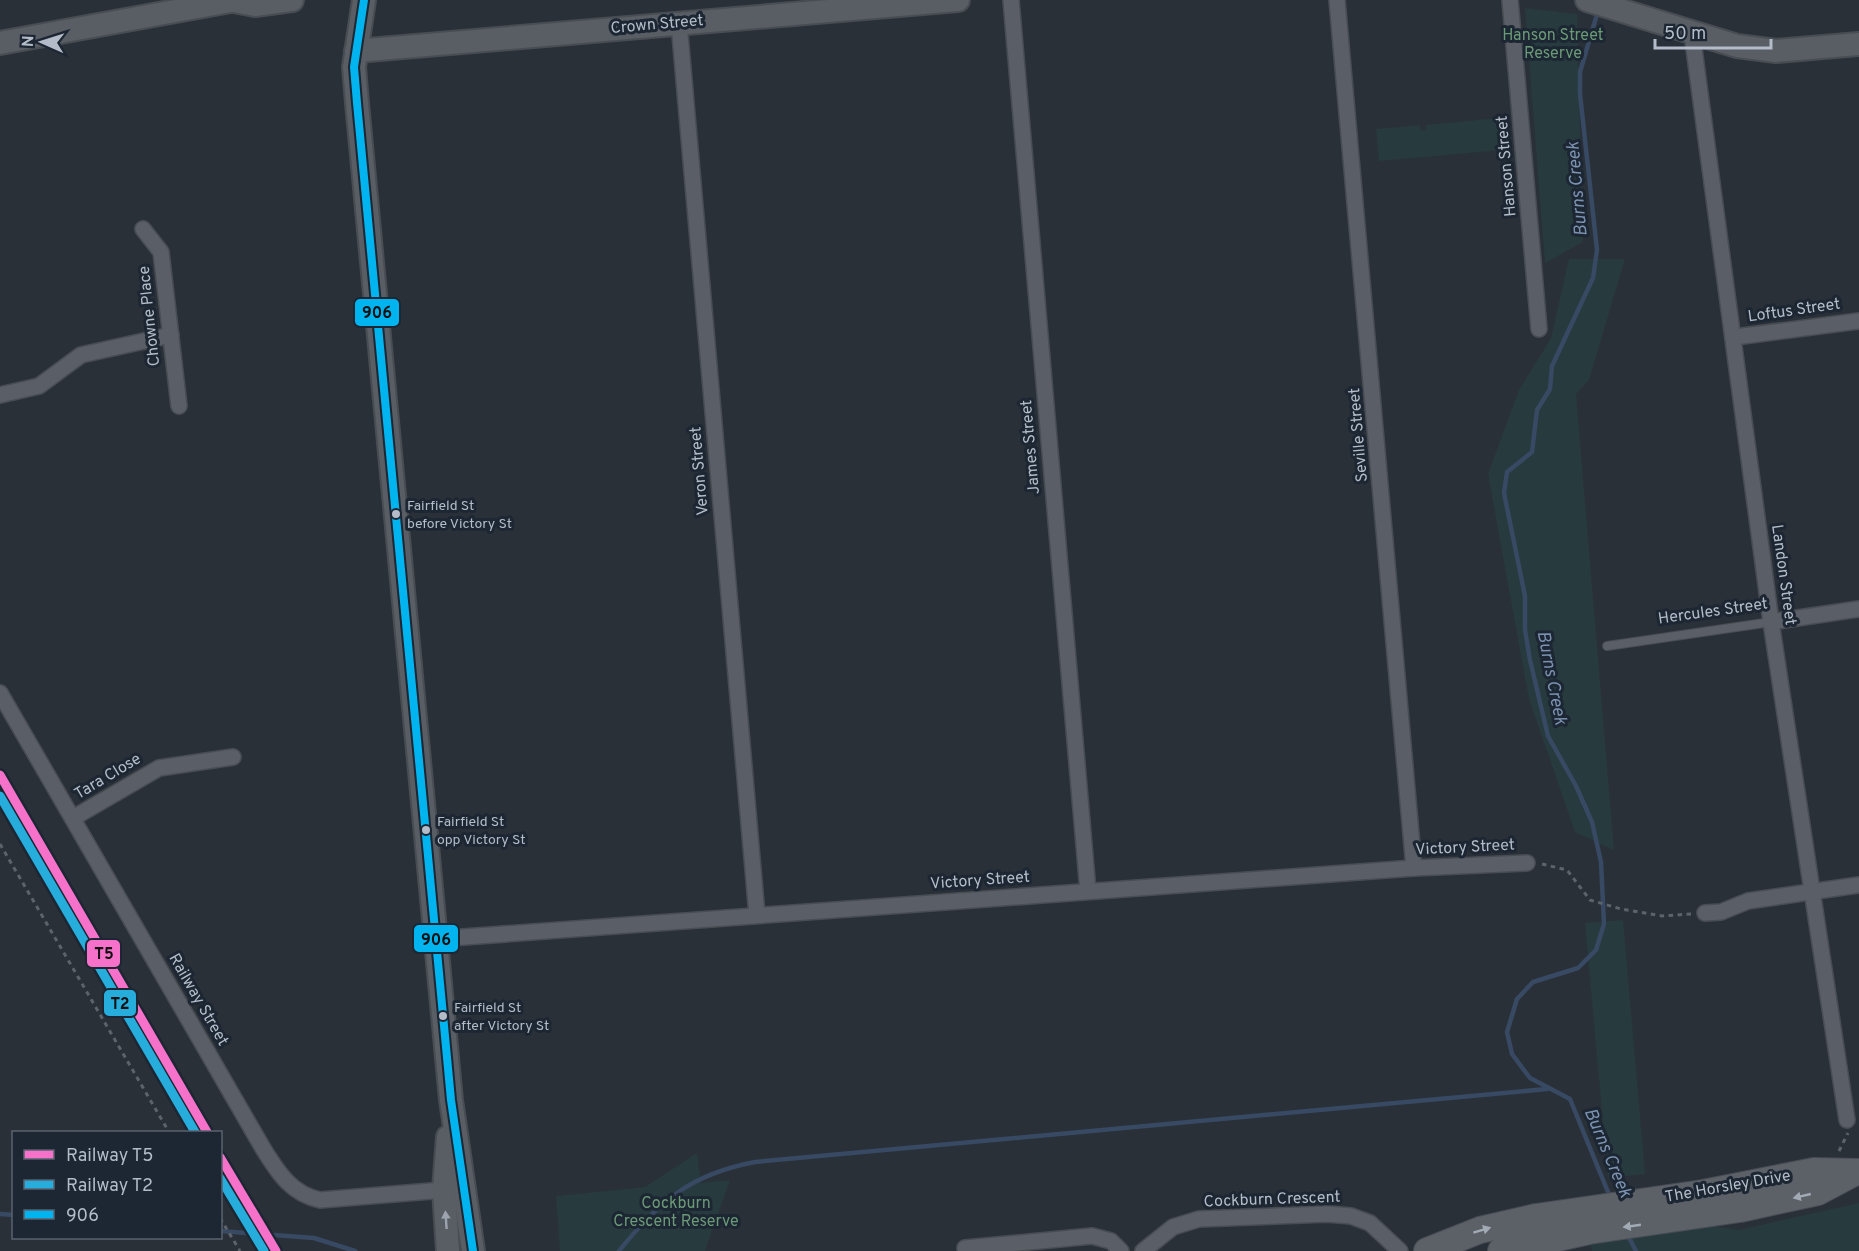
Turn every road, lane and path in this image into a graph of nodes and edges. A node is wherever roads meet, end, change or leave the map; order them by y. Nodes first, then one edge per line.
1 (292, 0) edge
2 (364, 0) edge
3 (958, 0) edge
4 (1011, 0) edge
5 (1337, 0) edge
6 (1510, 0) edge
7 (1587, 0) edge
8 (235, 1) edge
9 (846, 4) edge
10 (679, 23) junction
11 (1692, 34) junction
12 (0, 43) edge
13 (1859, 44) edge
14 (356, 51) junction
15 (142, 229) dead end
16 (1859, 321) edge
17 (1539, 329) dead end
18 (171, 335) junction
19 (1735, 337) junction
20 (0, 395) edge
21 (179, 406) dead end
22 (1859, 609) edge
23 (1771, 622) junction
24 (1607, 646) dead end
25 (0, 693) edge
26 (232, 757) dead end
27 (73, 819) junction
28 (0, 844) edge
29 (1527, 863) joint
30 (1414, 868) junction
31 (1859, 885) edge
32 (1088, 891) junction
33 (1814, 891) junction
34 (1705, 913) joint
35 (757, 915) junction
36 (436, 939) junction
37 (451, 1100) junction
38 (1847, 1120) joint
39 (168, 1131) edge
40 (1838, 1152) dead end
41 (1857, 1172) edge
42 (464, 1179) junction
43 (444, 1190) junction
44 (1588, 1220) junction
45 (222, 1221) edge
46 (964, 1248) dead end
47 (240, 1251) edge
48 (448, 1251) edge
49 (465, 1251) edge
50 (473, 1251) edge
51 (1121, 1251) edge
52 (1143, 1251) edge
53 (1400, 1251) edge
54 (1427, 1251) edge
55 (1501, 1251) edge

1 - 8 main road
2 - 14 main road
3 - 9 main road, Crown Street
4 - 32 street, James Street
5 - 30 street, Seville Street
6 - 17 street, Hanson Street
7 - 11 main road
8 - 12 main road
9 - 10 main road, Crown Street
10 - 14 main road, Crown Street
10 - 35 street, Veron Street
11 - 13 main road
11 - 19 street, Landon Street
14 - 36 main road
15 - 18 street, Chowne Place
16 - 19 street, Loftus Street
18 - 20 street
18 - 21 street, Chowne Place
19 - 23 street, Landon Street
22 - 23 street, Hercules Street
23 - 24 lane, Hercules Street
23 - 33 street, Landon Street
25 - 27 street, Railway Street
26 - 27 street, Tara Close
27 - 43 street, Railway Street
28 - 39 path
29 - 30 street, Victory Street
29 - 34 path
30 - 32 street, Victory Street
31 - 33 street
32 - 35 street, Victory Street
33 - 34 street
33 - 38 street, Landon Street
35 - 36 street, Victory Street
36 - 37 main road
37 - 42 main road
37 - 43 main road
38 - 40 path
41 - 44 main road, The Horsley Drive
42 - 49 main road
42 - 50 main road
48 -> 43 main road
54 -> 44 main road, The Horsley Drive
44 - 55 main road, The Horsley Drive
45 - 47 path
46 - 51 street
52 - 53 street, Cockburn Crescent

